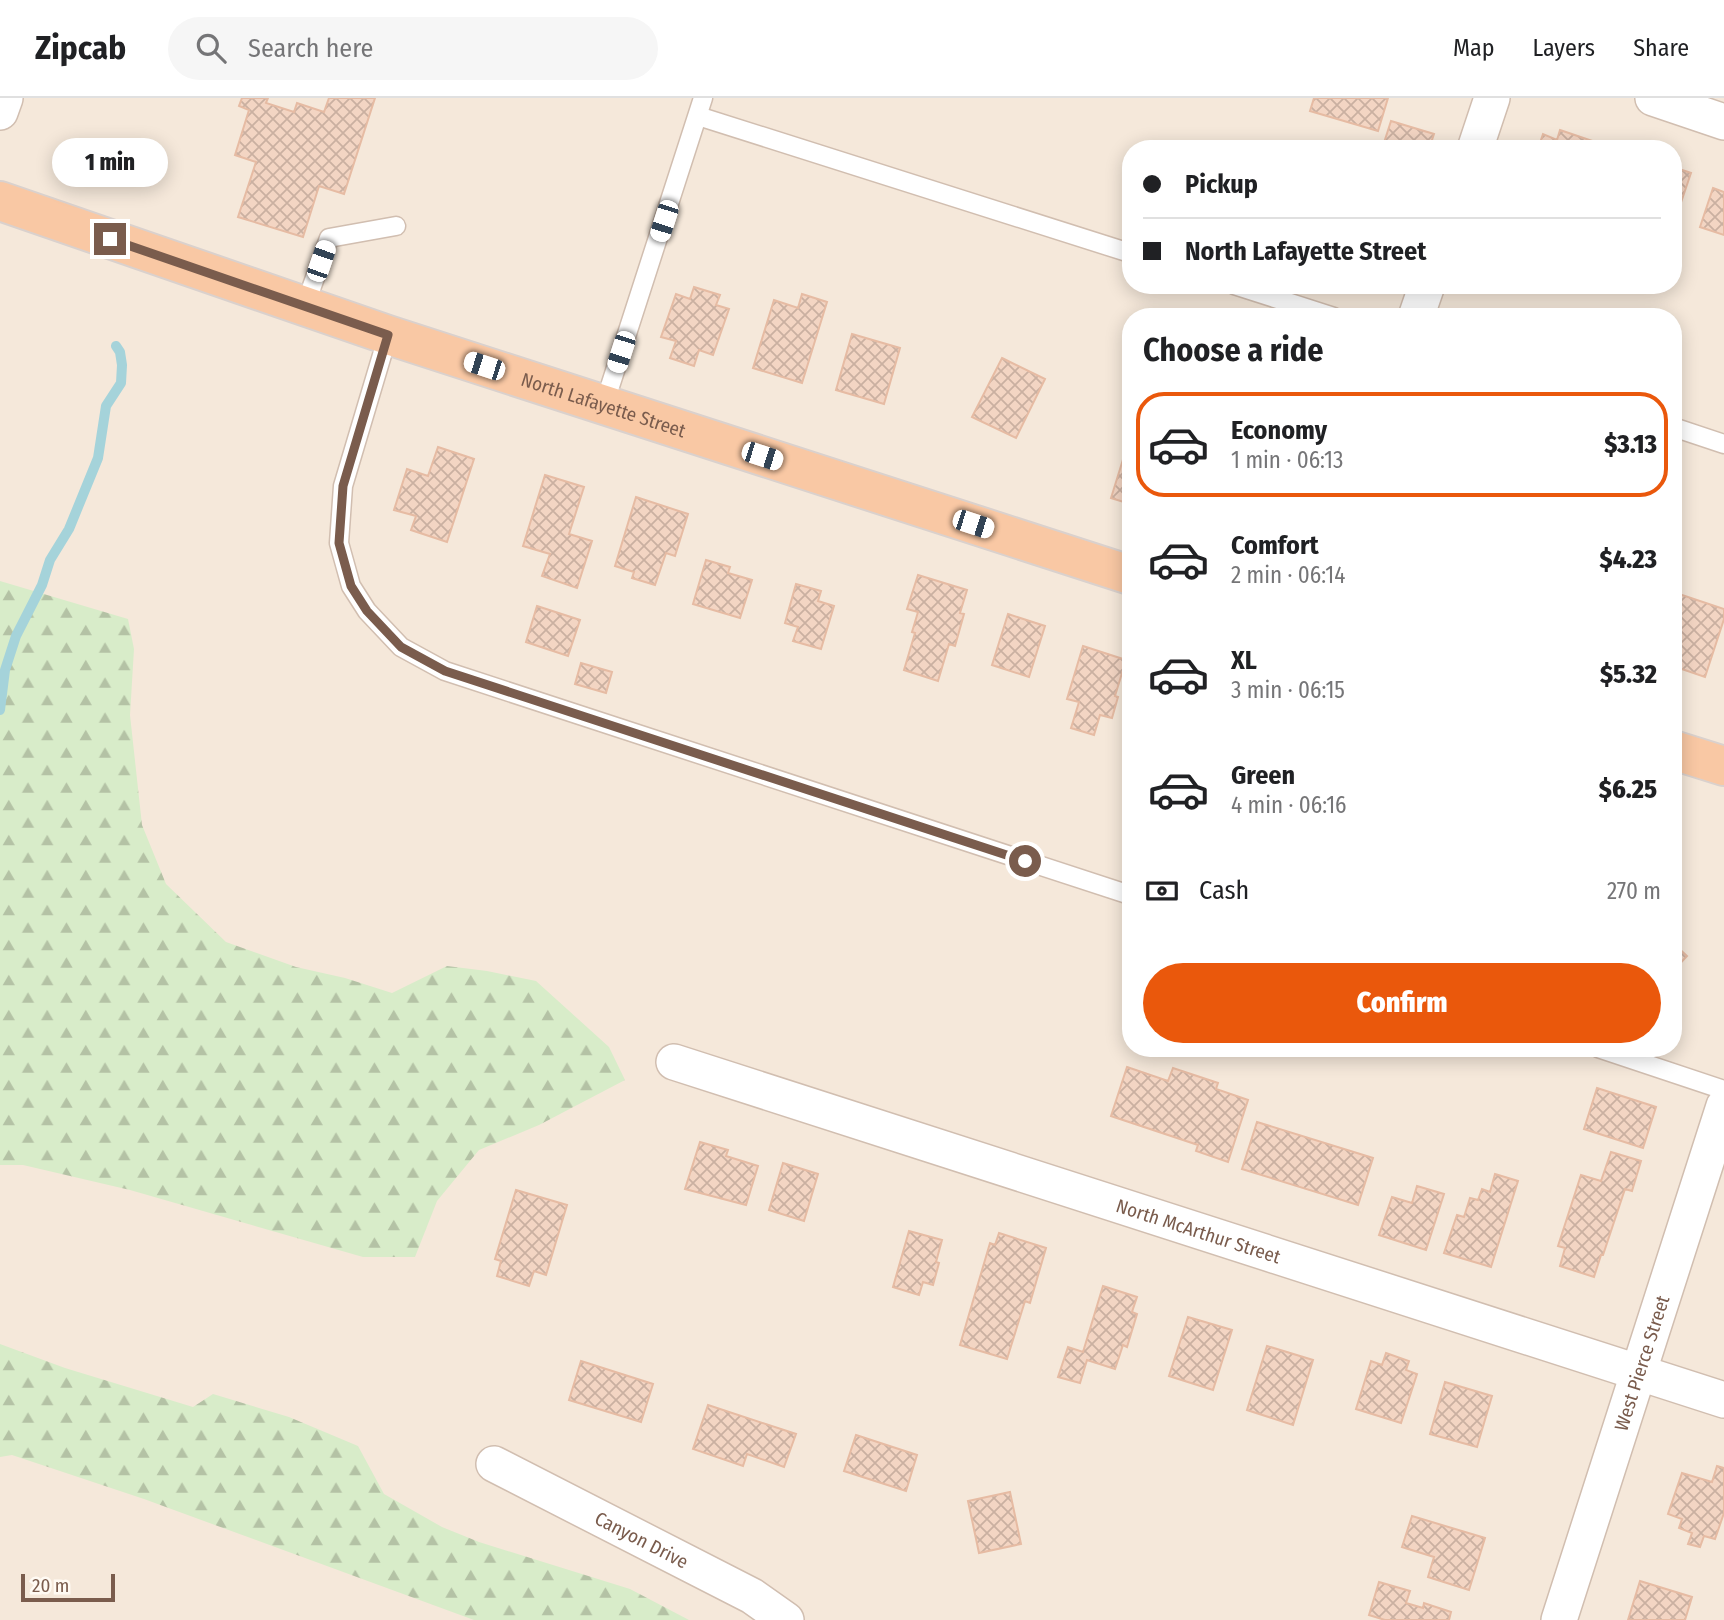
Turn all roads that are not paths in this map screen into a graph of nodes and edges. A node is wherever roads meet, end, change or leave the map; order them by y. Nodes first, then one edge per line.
1 (5, 98) edge
2 (704, 98) edge
3 (1492, 98) edge
4 (1653, 98) edge
5 (0, 112) edge
6 (698, 116) junction
7 (1724, 122) edge
8 (1478, 140) edge
9 (0, 201) edge
10 (396, 226) dead end
11 (1122, 250) edge
12 (1262, 294) edge
13 (305, 306) junction
14 (1306, 308) edge
15 (388, 335) junction
16 (604, 405) junction
17 (1682, 430) edge
18 (1724, 444) edge
19 (1122, 572) edge
20 (1682, 753) edge
21 (1724, 766) edge
22 (1122, 892) edge
23 (1625, 1057) edge
24 (674, 1062) dead end
25 (1724, 1090) edge
26 (1724, 1106) edge
27 (1639, 1372) junction
28 (1724, 1400) edge
29 (494, 1464) dead end
30 (786, 1620) edge
31 (1559, 1620) edge

1 - 5 street
2 - 6 lane
3 - 8 street
4 - 7 street
6 - 11 lane
6 - 16 lane
9 - 13 highway, North Lafayette Street
10 - 13 lane
12 - 14 lane
13 - 15 highway, North Lafayette Street
15 - 16 highway, North Lafayette Street
15 - 22 lane
16 - 19 highway, North Lafayette Street
17 - 18 lane
20 - 21 highway
23 - 25 lane
24 - 27 street, North McArthur Street
26 - 27 street, West Pierce Street
27 - 28 street, North McArthur Street
27 - 31 street, West Pierce Street
29 - 30 street, Canyon Drive

